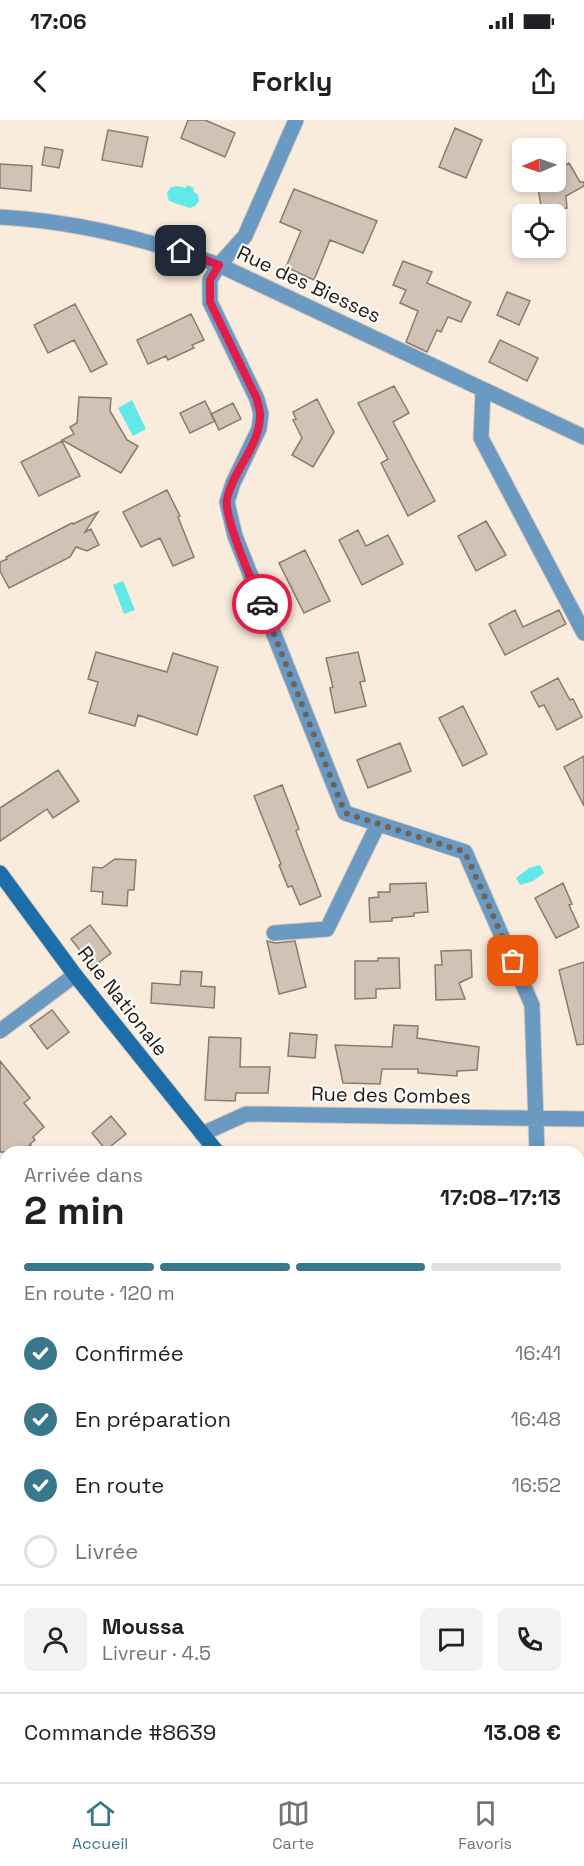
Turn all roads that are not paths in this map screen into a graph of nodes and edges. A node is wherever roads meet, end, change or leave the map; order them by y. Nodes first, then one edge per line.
1 (296, 120) edge
2 (0, 217) edge
3 (219, 265) junction
4 (483, 390) junction
5 (584, 437) edge
6 (584, 633) edge
7 (378, 824) junction
8 (0, 873) edge
9 (274, 933) dead end
10 (75, 975) junction
11 (0, 1031) edge
12 (536, 1118) junction
13 (584, 1119) edge
14 (202, 1134) junction
15 (212, 1146) edge
16 (537, 1146) edge

1 - 3 street
2 - 3 street, Rue des Biesses
3 - 4 street, Rue des Biesses
3 - 7 street
4 - 5 street, Rue des Biesses
4 - 6 street
7 - 9 street
7 - 12 street
8 - 10 main road, Rue Nationale
10 - 11 street
10 - 14 main road, Rue Nationale
12 - 13 street, Rue des Combes
12 - 14 street, Rue des Combes
12 - 16 street
14 - 15 main road, Rue Nationale

